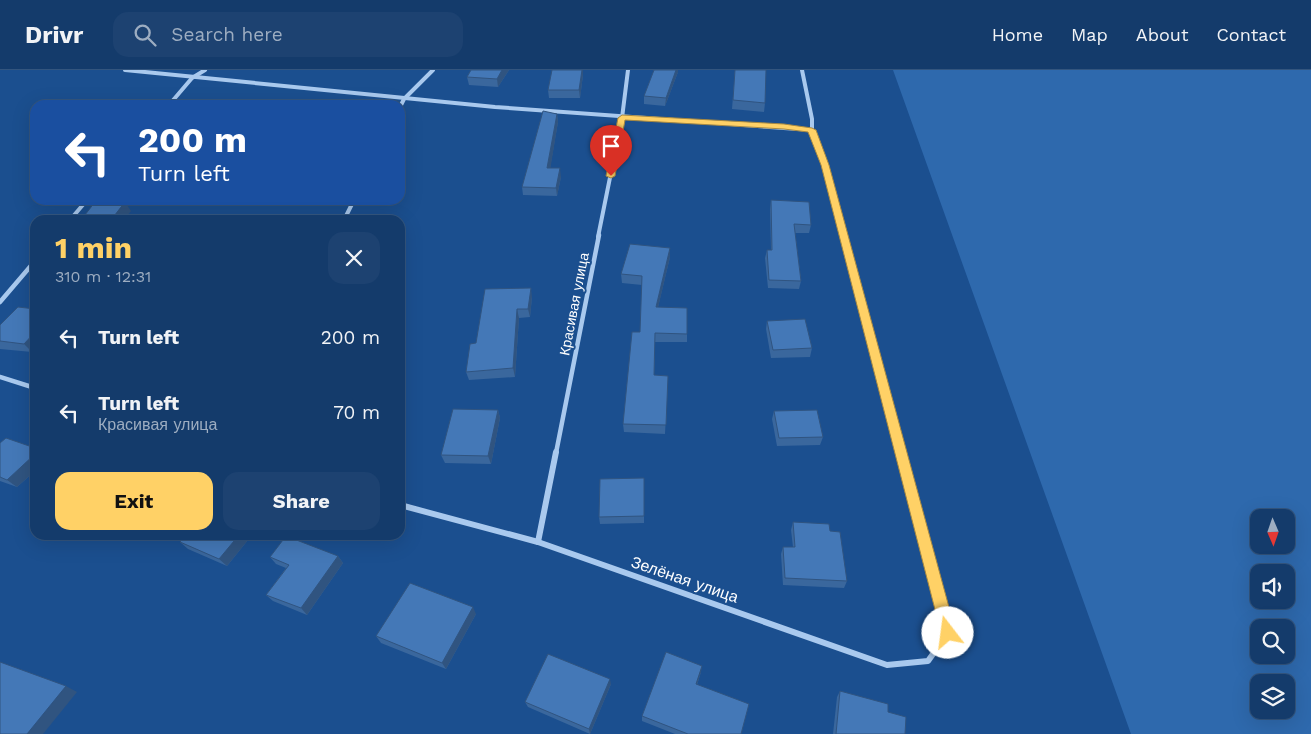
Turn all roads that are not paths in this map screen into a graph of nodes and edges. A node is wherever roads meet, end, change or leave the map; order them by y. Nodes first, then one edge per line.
1 (125, 70) edge
2 (205, 70) edge
3 (433, 70) edge
4 (628, 70) edge
5 (802, 70) edge
6 (192, 78) junction
7 (404, 99) junction
8 (172, 100) edge
9 (622, 118) junction
10 (812, 130) junction
11 (83, 205) edge
12 (74, 215) edge
13 (30, 267) edge
14 (0, 302) edge
15 (0, 377) edge
16 (30, 386) edge
17 (405, 506) edge
18 (538, 542) junction

1 - 6 street
2 - 6 street
3 - 7 street
4 - 9 street, Красивая улица
5 - 10 street
6 - 7 street
6 - 8 street
7 - 9 street
9 - 10 street
9 - 18 street, Красивая улица
10 - 18 street, Зелёная улица
11 - 12 street
13 - 14 street
15 - 16 street
17 - 18 street, Зелёная улица

